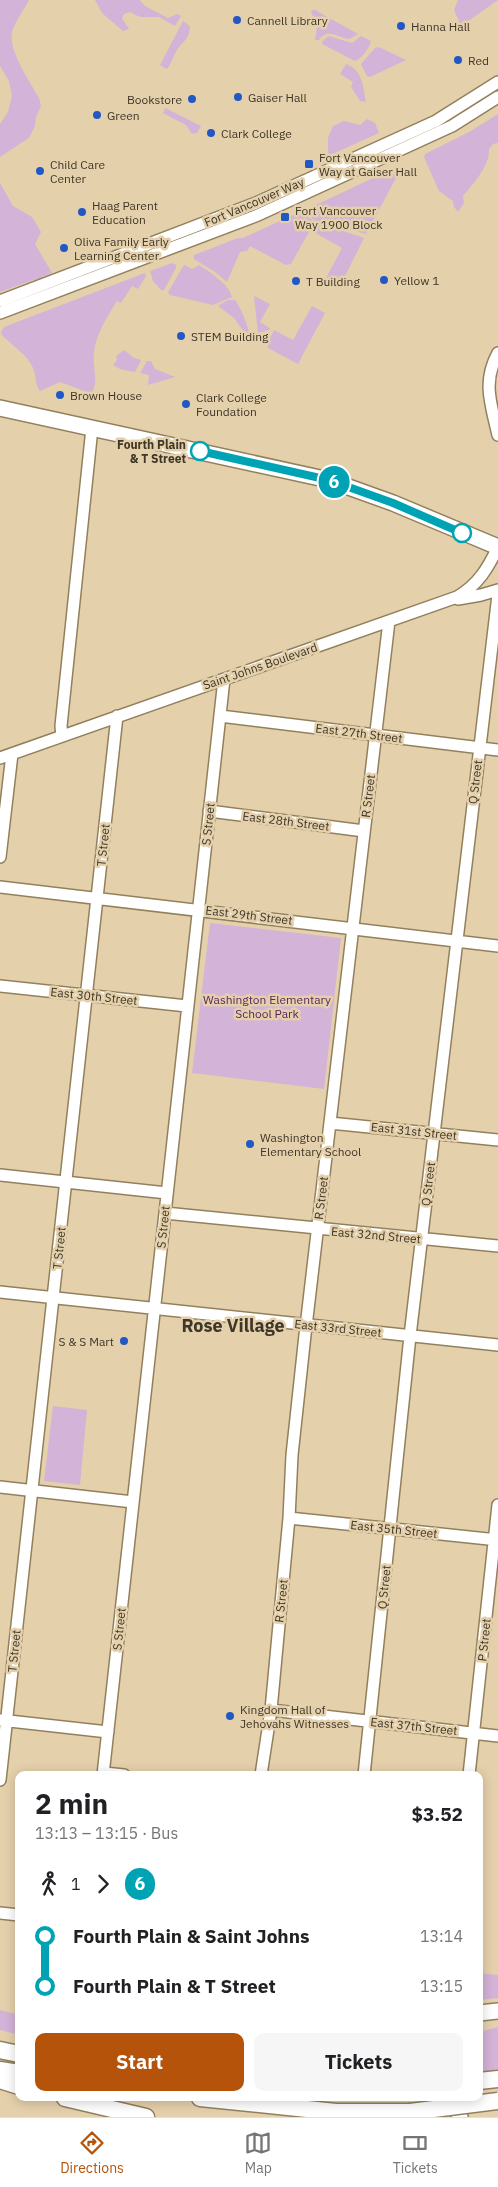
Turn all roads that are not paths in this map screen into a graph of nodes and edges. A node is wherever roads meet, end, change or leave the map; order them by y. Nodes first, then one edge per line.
1 (498, 82) edge
2 (498, 97) edge
3 (0, 300) edge
4 (0, 313) edge
5 (498, 353) edge
6 (0, 408) edge
7 (92, 428) junction
8 (498, 435) edge
9 (498, 547) edge
10 (498, 590) edge
11 (498, 595) edge
12 (449, 601) junction
13 (389, 622) junction
14 (224, 679) junction
15 (117, 716) junction
16 (220, 716) junction
17 (375, 735) junction
18 (62, 736) junction
19 (480, 748) junction
20 (498, 750) edge
21 (12, 754) junction
22 (0, 758) edge
23 (209, 811) junction
24 (364, 831) junction
25 (0, 857) edge
26 (0, 887) edge
27 (97, 898) junction
28 (198, 909) junction
29 (352, 928) junction
30 (457, 940) junction
31 (498, 946) edge
32 (0, 986) edge
33 (87, 995) junction
34 (188, 1006) junction
35 (330, 1123) junction
36 (434, 1134) junction
37 (498, 1140) edge
38 (0, 1175) edge
39 (66, 1182) junction
40 (167, 1193) junction
41 (165, 1213) junction
42 (317, 1229) junction
43 (421, 1239) junction
44 (498, 1246) edge
45 (0, 1292) edge
46 (53, 1298) junction
47 (154, 1309) junction
48 (306, 1325) junction
49 (410, 1336) junction
50 (498, 1346) edge
51 (0, 1487) edge
52 (32, 1491) junction
53 (133, 1502) junction
54 (498, 1505) edge
55 (289, 1518) junction
56 (390, 1529) junction
57 (496, 1540) edge
58 (270, 1710) junction
59 (3, 1721) edge
60 (370, 1722) junction
61 (108, 1732) junction
62 (474, 1733) junction
63 (498, 1736) edge
64 (103, 1771) edge
65 (262, 1771) edge
66 (364, 1771) edge
67 (469, 1771) edge
68 (0, 1780) edge
69 (0, 1913) edge
70 (15, 1915) edge
71 (0, 2041) edge
72 (15, 2043) edge
73 (0, 2050) edge
74 (15, 2053) edge
75 (0, 2070) edge
76 (15, 2072) edge
77 (498, 2078) edge
78 (0, 2080) edge
79 (483, 2080) edge
80 (15, 2085) edge
81 (78, 2101) edge
82 (229, 2101) edge
83 (454, 2101) edge
84 (498, 2101) edge
85 (146, 2117) edge
86 (460, 2117) edge

1 - 3 street, Fort Vancouver Way
2 - 4 street, Fort Vancouver Way
5 - 8 street
6 - 7 main road
7 - 9 main road
7 - 18 street
9 - 12 street, Saint Johns Boulevard
10 - 12 street
11 - 19 street, Q Street
12 - 13 street, Saint Johns Boulevard
13 - 14 street, Saint Johns Boulevard
13 - 17 street, R Street
14 - 15 street, Saint Johns Boulevard
14 - 16 street, S Street
15 - 18 street, Saint Johns Boulevard
15 - 27 street, T Street
16 - 17 street, East 27th Street
16 - 23 street, S Street
17 - 19 street, East 27th Street
17 - 24 street, R Street
18 - 21 street, Saint Johns Boulevard
19 - 20 street, East 27th Street
19 - 30 street, Q Street
21 - 22 street, Saint Johns Boulevard
21 - 25 street
23 - 24 street, East 28th Street
23 - 28 street, S Street
24 - 29 street, R Street
26 - 27 street, East 29th Street
27 - 28 street, East 29th Street
27 - 33 street, T Street
28 - 29 street, East 29th Street
28 - 34 street, S Street
29 - 30 street, East 29th Street
29 - 35 street, R Street
30 - 31 street, East 29th Street
30 - 36 street, Q Street
32 - 33 street, East 30th Street
33 - 34 street, East 30th Street
33 - 39 street, T Street
34 - 40 street, S Street
35 - 36 street, East 31st Street
35 - 42 street, R Street
36 - 37 street, East 31st Street
36 - 43 street, Q Street
38 - 39 street
39 - 40 street
39 - 46 street, T Street
40 - 41 street, S Street
41 - 42 street, East 32nd Street
41 - 47 street, S Street
42 - 43 street, East 32nd Street
42 - 48 street, R Street
43 - 44 street, East 32nd Street
43 - 49 street, Q Street
45 - 46 street, East 33rd Street
46 - 47 street, East 33rd Street
46 - 52 street, T Street
47 - 48 street, East 33rd Street
47 - 53 street, S Street
48 - 49 street, East 33rd Street
48 - 55 street, R Street
49 - 50 street, East 33rd Street
49 - 56 street, Q Street
51 - 52 street
52 - 53 street
52 - 59 street, T Street
53 - 61 street, S Street
54 - 57 street, P Street
55 - 56 street, East 35th Street
55 - 58 street, R Street
56 - 57 street, East 35th Street
56 - 60 street, Q Street
57 - 62 street, P Street
58 - 60 street, East 37th Street
58 - 65 street, R Street
59 - 61 street
59 - 68 street, T Street
60 - 62 street, East 37th Street
60 - 66 street, Q Street
61 - 64 street, S Street
62 - 63 street, East 37th Street
62 - 67 street, P Street
69 - 70 street
71 - 72 highway
73 - 74 highway
75 - 76 highway
77 - 79 highway
78 - 80 highway
81 - 85 highway
82 - 84 highway, bridge
83 - 86 main road

